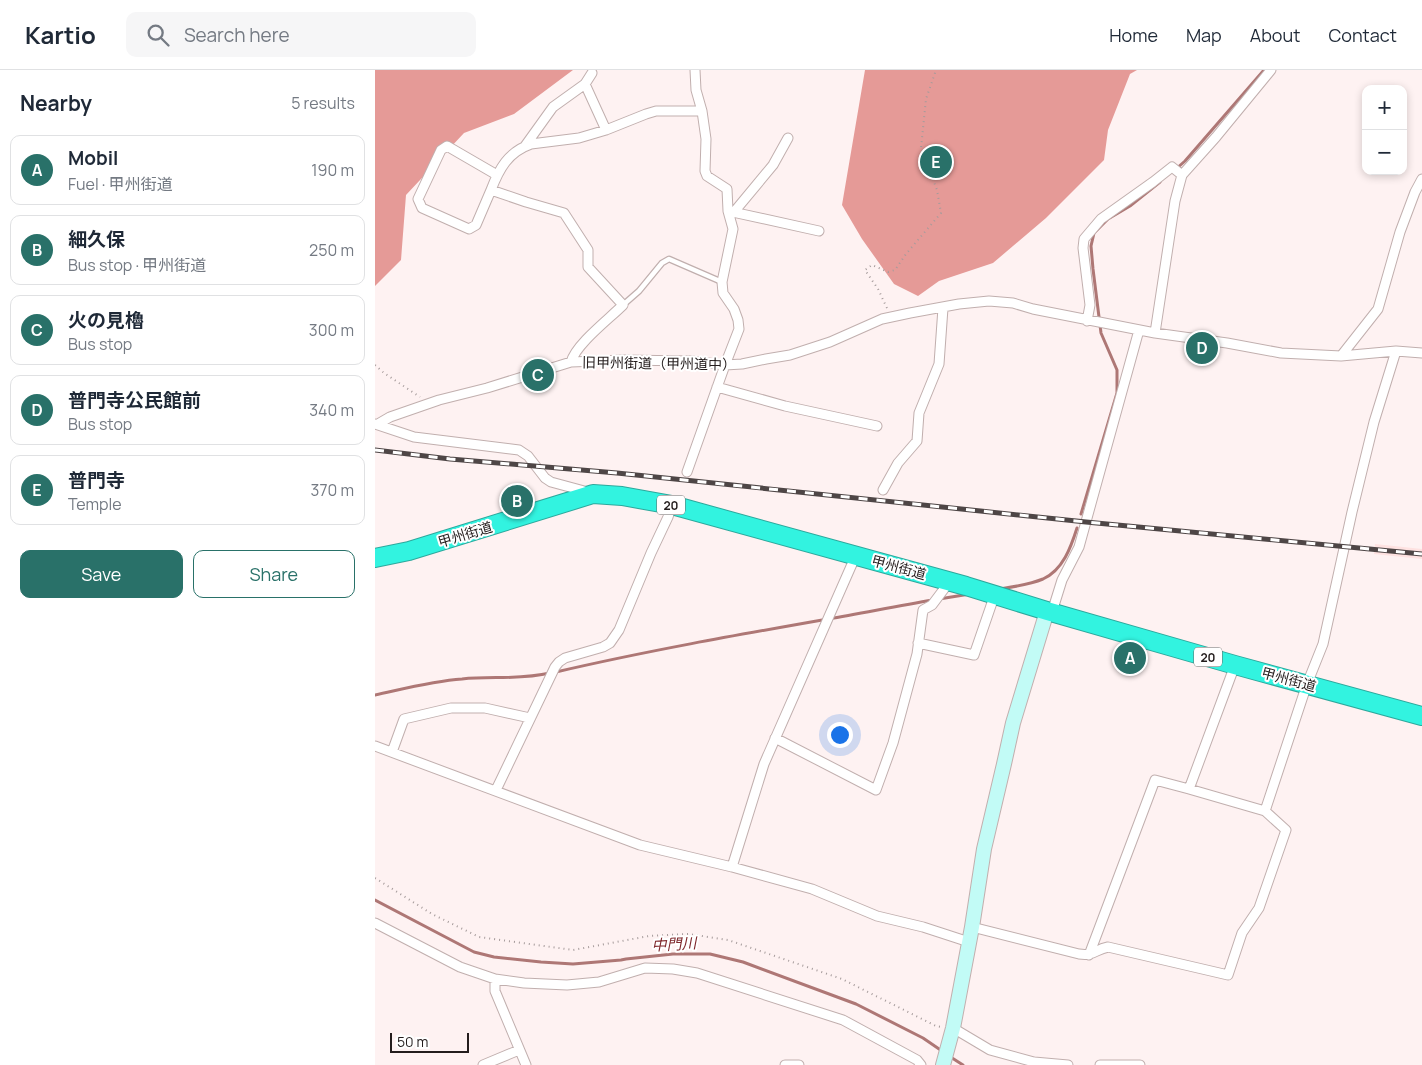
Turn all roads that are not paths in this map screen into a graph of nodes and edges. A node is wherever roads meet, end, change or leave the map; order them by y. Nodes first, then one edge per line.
1 (695, 70) edge
2 (1271, 70) edge
3 (592, 73) dead end
4 (585, 84) junction
5 (702, 111) junction
6 (606, 130) junction
7 (788, 138) dead end
8 (524, 146) junction
9 (1181, 174) junction
10 (497, 175) junction
11 (1422, 179) edge
12 (491, 190) junction
13 (731, 211) junction
14 (819, 231) dead end
15 (722, 282) junction
16 (623, 305) junction
17 (943, 308) junction
18 (1090, 321) junction
19 (1139, 330) junction
20 (1155, 334) junction
21 (1396, 351) junction
22 (1422, 353) edge
23 (1341, 356) junction
24 (571, 362) junction
25 (725, 365) junction
26 (717, 387) junction
27 (377, 424) edge
28 (877, 426) dead end
29 (687, 472) dead end
30 (883, 490) dead end
31 (593, 494) junction
32 (672, 505) junction
33 (856, 555) junction
34 (377, 561) edge
35 (953, 587) junction
36 (995, 594) junction
37 (1049, 611) junction
38 (918, 643) junction
39 (1235, 665) junction
40 (1307, 684) junction
41 (1422, 716) edge
42 (530, 718) junction
43 (775, 738) junction
44 (375, 746) edge
45 (392, 752) junction
46 (1189, 789) junction
47 (496, 790) junction
48 (1265, 811) junction
49 (732, 867) junction
50 (375, 922) edge
51 (972, 927) junction
52 (969, 942) junction
53 (1089, 955) junction
54 (495, 979) junction
55 (952, 1032) junction
56 (519, 1050) junction
57 (483, 1065) edge
58 (525, 1065) edge
59 (785, 1065) edge
60 (799, 1065) edge
61 (921, 1065) edge
62 (943, 1065) edge
63 (1068, 1065) edge
64 (1100, 1065) edge
65 (1140, 1065) edge

1 - 5 street
2 - 9 street
3 - 4 street
4 - 6 street
4 - 8 street
5 - 6 street
5 - 13 street
6 - 8 street
7 - 13 street
8 - 10 street
9 - 18 street
9 - 20 street
10 - 12 street
10 - 12 street
11 - 23 street
12 - 16 street
13 - 14 street
13 - 15 street
15 - 16 lane
15 - 25 street
16 - 24 street
17 - 18 street, 旧甲州街道（甲州道中）
17 - 25 street, 旧甲州街道（甲州道中）
17 - 30 street
18 - 19 street, 旧甲州街道（甲州道中）
19 - 20 street
19 - 37 street
20 - 23 street
21 - 22 street
21 - 23 street
21 - 40 street
24 - 25 street, 旧甲州街道（甲州道中）
24 - 27 street, 旧甲州街道（甲州道中）
25 - 26 street
26 - 28 street
26 - 29 street
27 - 31 street
31 - 32 highway, 甲州街道 / 20
31 - 34 highway, 甲州街道 / 20
32 - 33 highway, 甲州街道 / 20
32 - 42 street
33 - 35 highway, 甲州街道 / 20
33 - 43 street
35 - 36 highway, 甲州街道 / 20
35 - 38 street
36 - 37 highway, 甲州街道 / 20
36 - 38 street
37 - 39 highway, 甲州街道 / 20
37 - 51 street
38 - 43 street
39 - 40 highway, 甲州街道 / 20
39 - 46 street
40 - 41 highway, 甲州街道 / 20
40 - 48 street
42 - 45 street
42 - 47 street
43 - 49 street
44 - 45 street
45 - 47 street
46 - 48 street
46 - 53 street
47 - 49 street
48 - 53 street
49 - 52 street
50 - 54 street
51 - 52 street
51 - 53 street
52 - 55 street
54 - 56 street
54 - 61 street
55 - 62 street
55 - 63 street
56 - 57 street
56 - 58 street
59 - 60 street
64 - 65 street

